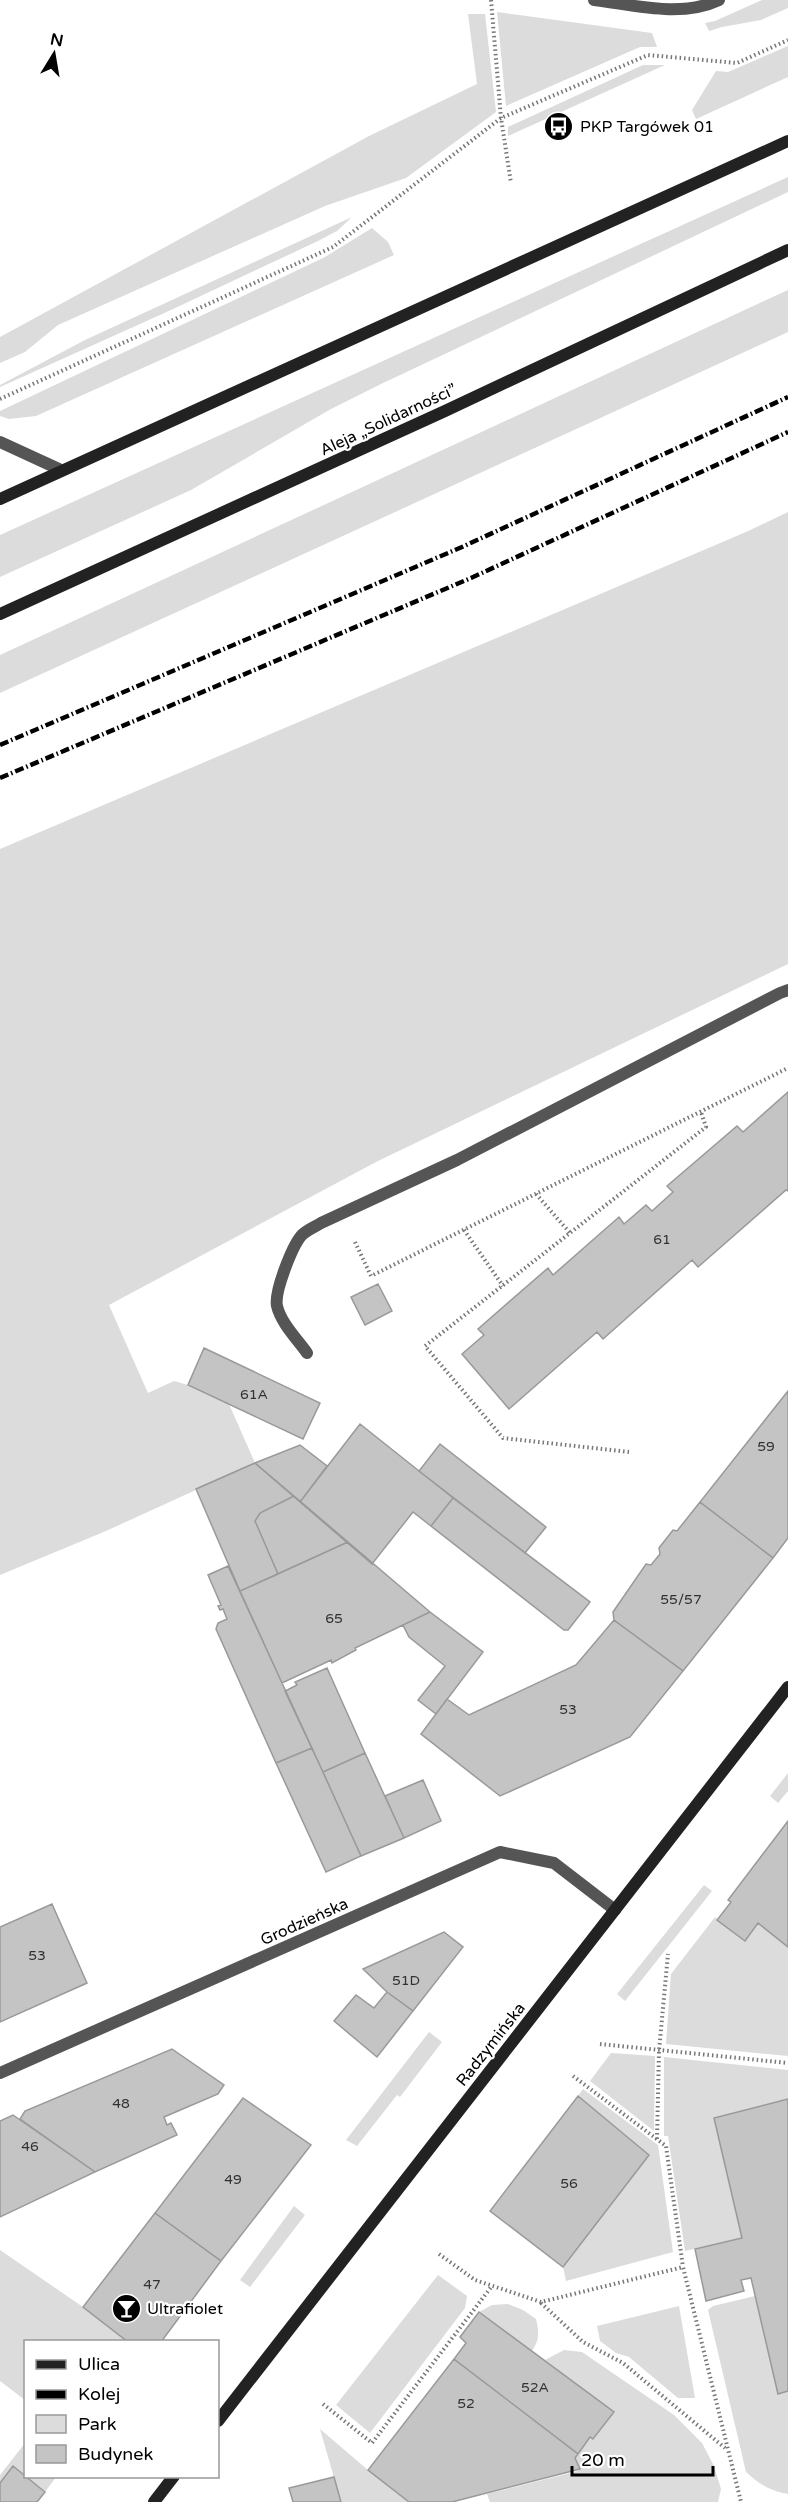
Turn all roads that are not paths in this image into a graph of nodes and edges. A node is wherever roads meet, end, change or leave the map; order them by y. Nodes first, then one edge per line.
1 (594, 0) edge
2 (719, 0) edge
3 (667, 5) edge
4 (788, 141) edge
5 (788, 250) edge
6 (0, 442) edge
7 (61, 470) junction
8 (0, 499) edge
9 (0, 614) edge
10 (788, 990) edge
11 (308, 1353) dead end
12 (788, 1687) edge
13 (615, 1910) junction
14 (0, 2073) edge
15 (219, 2420) edge
16 (172, 2478) edge
17 (154, 2502) edge

1 - 3 street
2 - 3 street
4 - 7 main road
5 - 9 main road, Aleja „Solidarności”
6 - 7 street
7 - 8 main road
10 - 11 street
12 - 13 main road, Radzymińska
13 - 14 street, Grodzieńska
13 - 15 main road, Radzymińska
16 - 17 main road

